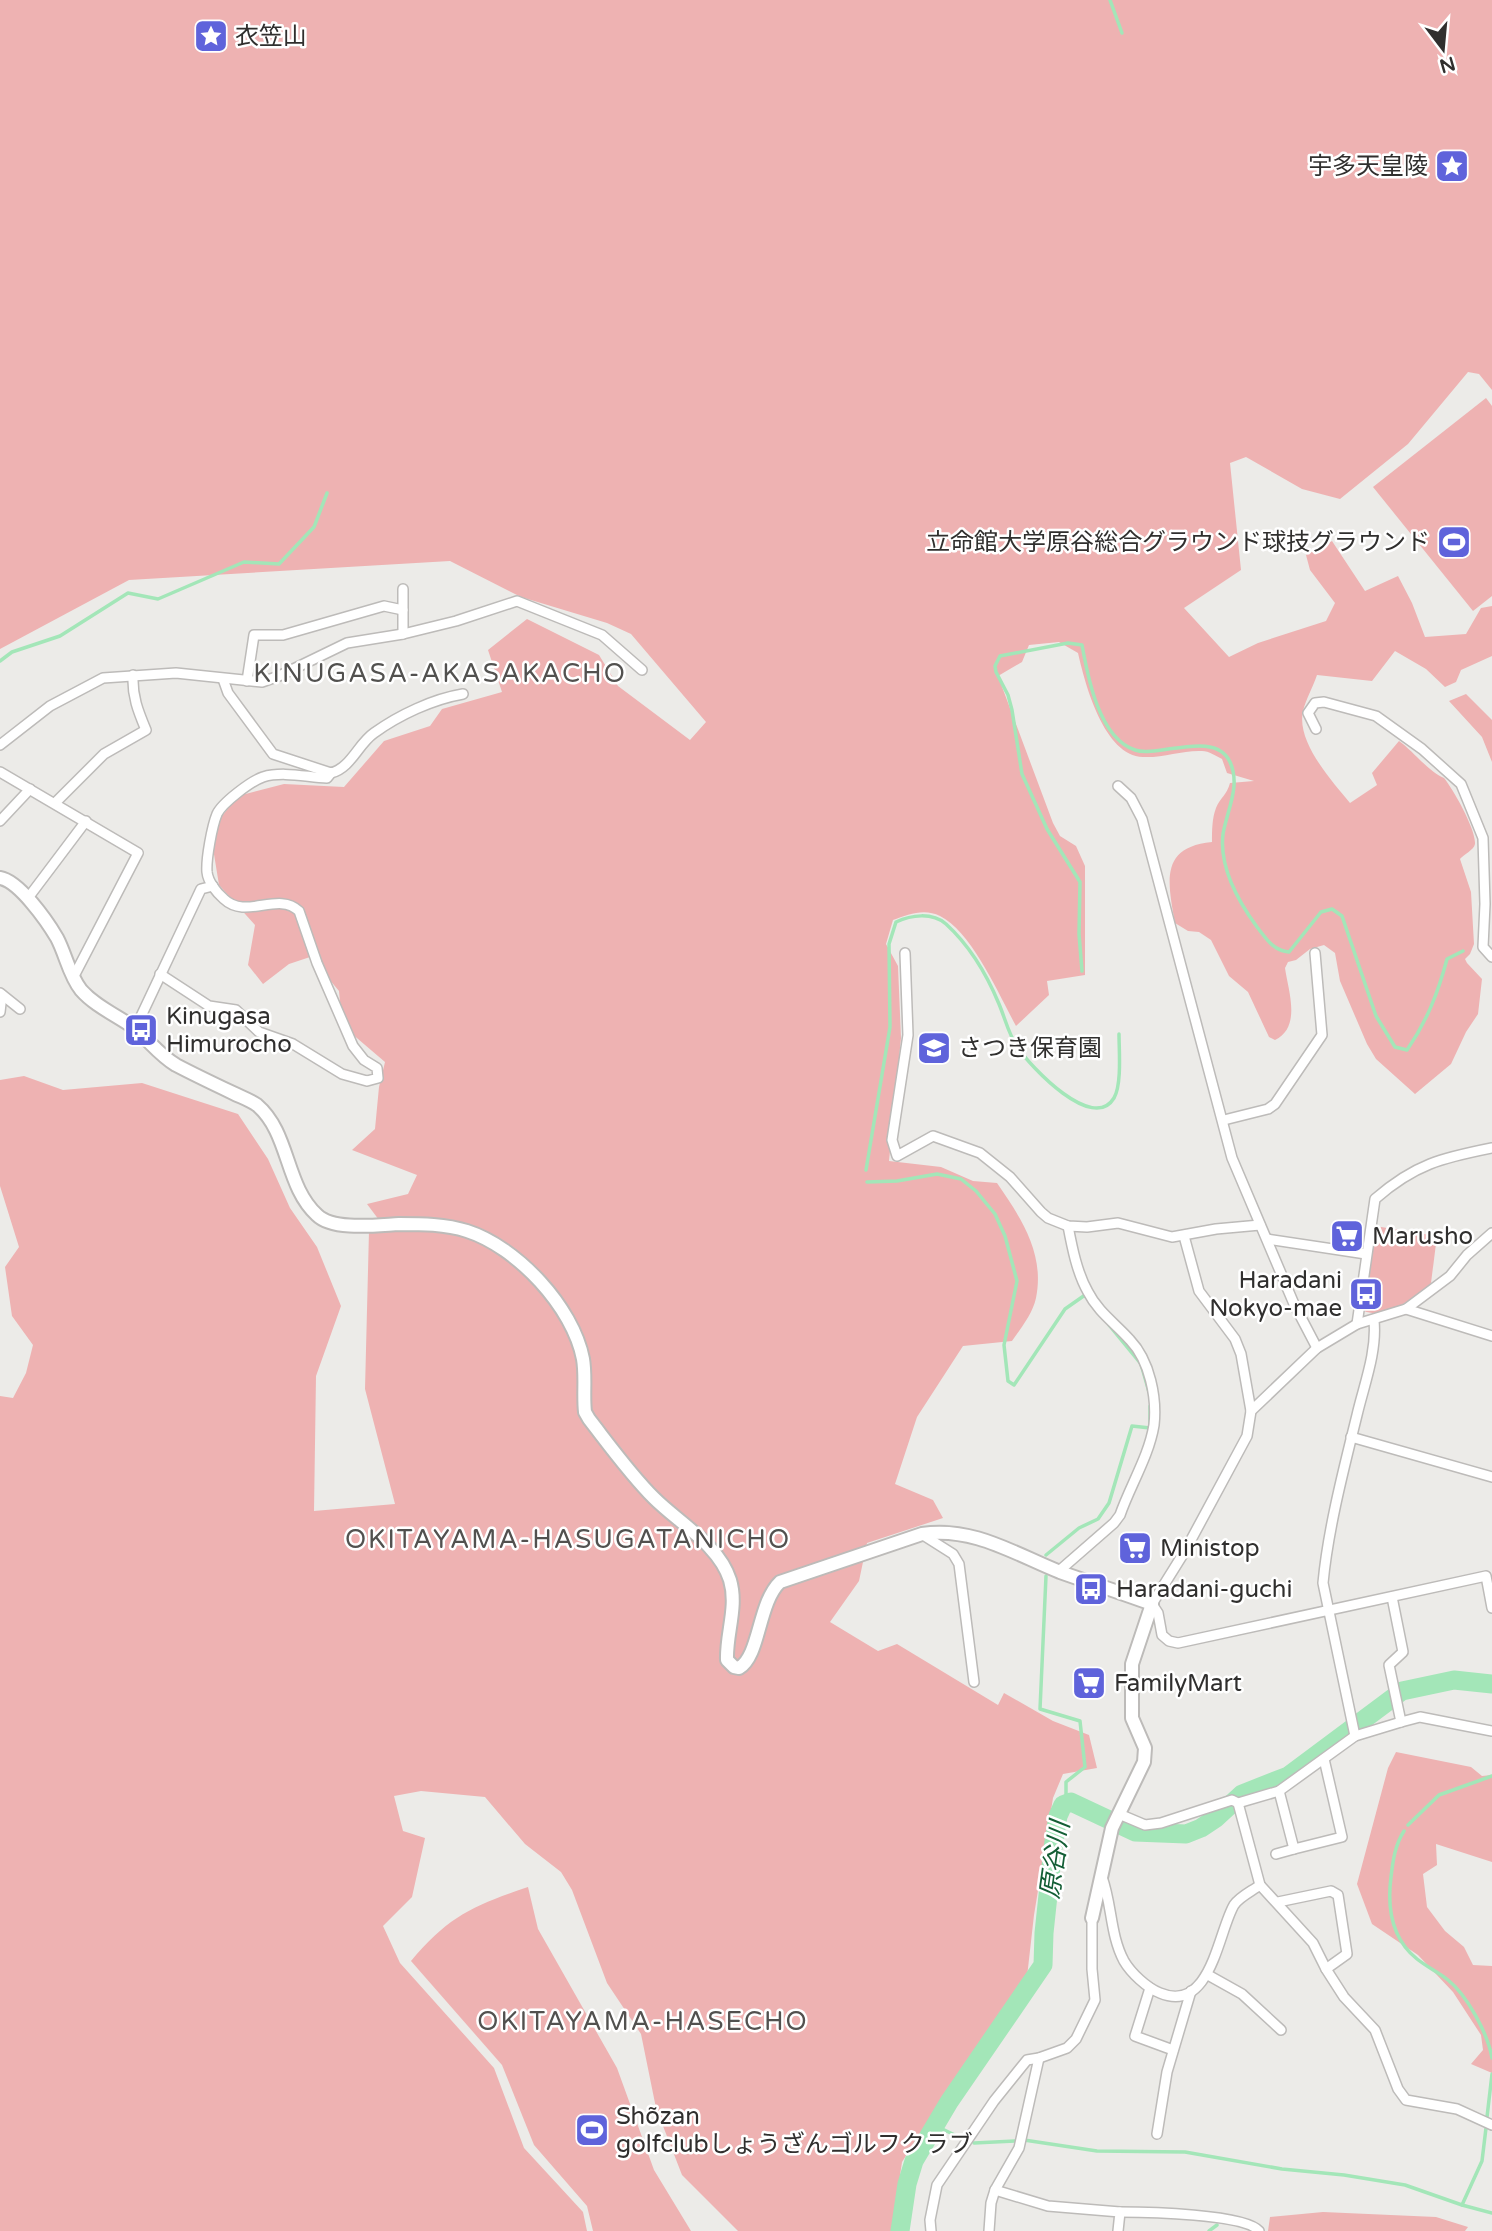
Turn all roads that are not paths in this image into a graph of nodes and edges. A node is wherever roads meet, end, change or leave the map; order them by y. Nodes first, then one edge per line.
1 (403, 589) dead end
2 (403, 610) junction
3 (403, 634) junction
4 (642, 670) dead end
5 (132, 676) junction
6 (223, 679) junction
7 (247, 681) junction
8 (463, 694) dead end
9 (1317, 729) dead end
10 (0, 746) edge
11 (0, 772) edge
12 (331, 773) junction
13 (1118, 786) dead end
14 (30, 789) junction
15 (55, 803) junction
16 (0, 821) edge
17 (86, 821) junction
18 (0, 878) edge
19 (213, 886) junction
20 (28, 898) junction
21 (905, 953) dead end
22 (1315, 953) dead end
23 (1492, 957) edge
24 (160, 974) junction
25 (74, 978) junction
26 (1, 994) edge
27 (20, 1009) dead end
28 (0, 1012) edge
29 (135, 1029) junction
30 (1224, 1120) junction
31 (1492, 1148) edge
32 (1260, 1225) junction
33 (1068, 1226) junction
34 (1492, 1233) edge
35 (1184, 1236) junction
36 (1266, 1239) junction
37 (1366, 1254) junction
38 (1406, 1309) junction
39 (1374, 1321) junction
40 (1357, 1325) junction
41 (1492, 1336) edge
42 (1317, 1348) junction
43 (1251, 1412) junction
44 (1351, 1437) junction
45 (1492, 1477) edge
46 (922, 1534) junction
47 (1059, 1571) junction
48 (1392, 1597) junction
49 (1152, 1604) junction
50 (1492, 1608) edge
51 (1327, 1611) junction
52 (974, 1682) dead end
53 (1401, 1722) junction
54 (1492, 1731) edge
55 (1355, 1736) junction
56 (1324, 1759) junction
57 (1279, 1791) junction
58 (1238, 1803) junction
59 (1118, 1814) junction
60 (1294, 1849) junction
61 (1276, 1854) dead end
62 (1100, 1873) junction
63 (1260, 1885) junction
64 (1278, 1902) junction
65 (1092, 1918) joint
66 (1326, 1969) junction
67 (1208, 1975) junction
68 (1150, 1988) junction
69 (1191, 1991) junction
70 (1281, 2030) dead end
71 (1173, 2050) junction
72 (1038, 2059) junction
73 (1492, 2125) edge
74 (1157, 2134) dead end
75 (995, 2190) junction
76 (1120, 2212) junction
77 (931, 2231) edge
78 (989, 2231) edge
79 (1118, 2231) edge
80 (1259, 2231) edge

1 - 2 street
2 - 3 street
2 - 7 street
3 - 4 street
3 - 7 street
5 - 6 street
5 - 10 street
5 - 15 street
6 - 7 street
6 - 12 street
8 - 12 street
9 - 23 street
11 - 14 street
12 - 19 street
13 - 30 street
14 - 15 street
14 - 16 street
15 - 17 street
17 - 20 street
17 - 25 street
18 - 20 street
19 - 24 street
19 - 24 street
20 - 25 street
21 - 33 street
22 - 30 street
24 - 29 street
25 - 29 street
26 - 27 street
26 - 28 street
29 - 46 street
30 - 32 street
31 - 37 street
32 - 35 street
32 - 36 street
33 - 35 street
33 - 47 street
34 - 38 street
35 - 43 street
36 - 37 street
36 - 42 street
37 - 40 street
38 - 39 street
38 - 41 street
39 - 40 street
39 - 44 street
40 - 42 street
42 - 43 street
43 - 49 street
44 - 45 street
44 - 51 street
46 - 47 street
46 - 52 street
47 - 49 street
48 - 50 street
48 - 51 street
48 - 53 street
49 - 51 street
49 - 59 street
51 - 55 street
53 - 54 street
53 - 55 street
55 - 56 street
56 - 57 street
56 - 60 street
57 - 58 street
57 - 60 street
58 - 59 street
58 - 63 street
59 - 62 street
60 - 61 street
62 - 65 street
62 - 68 street
63 - 64 street
63 - 67 street
64 - 66 street
64 - 66 street
65 - 72 street
66 - 73 street
67 - 69 street
67 - 70 street
68 - 69 street
68 - 71 street
69 - 71 street
71 - 74 street
72 - 75 street
72 - 77 street
75 - 76 street
75 - 78 street
76 - 79 street
76 - 80 street

